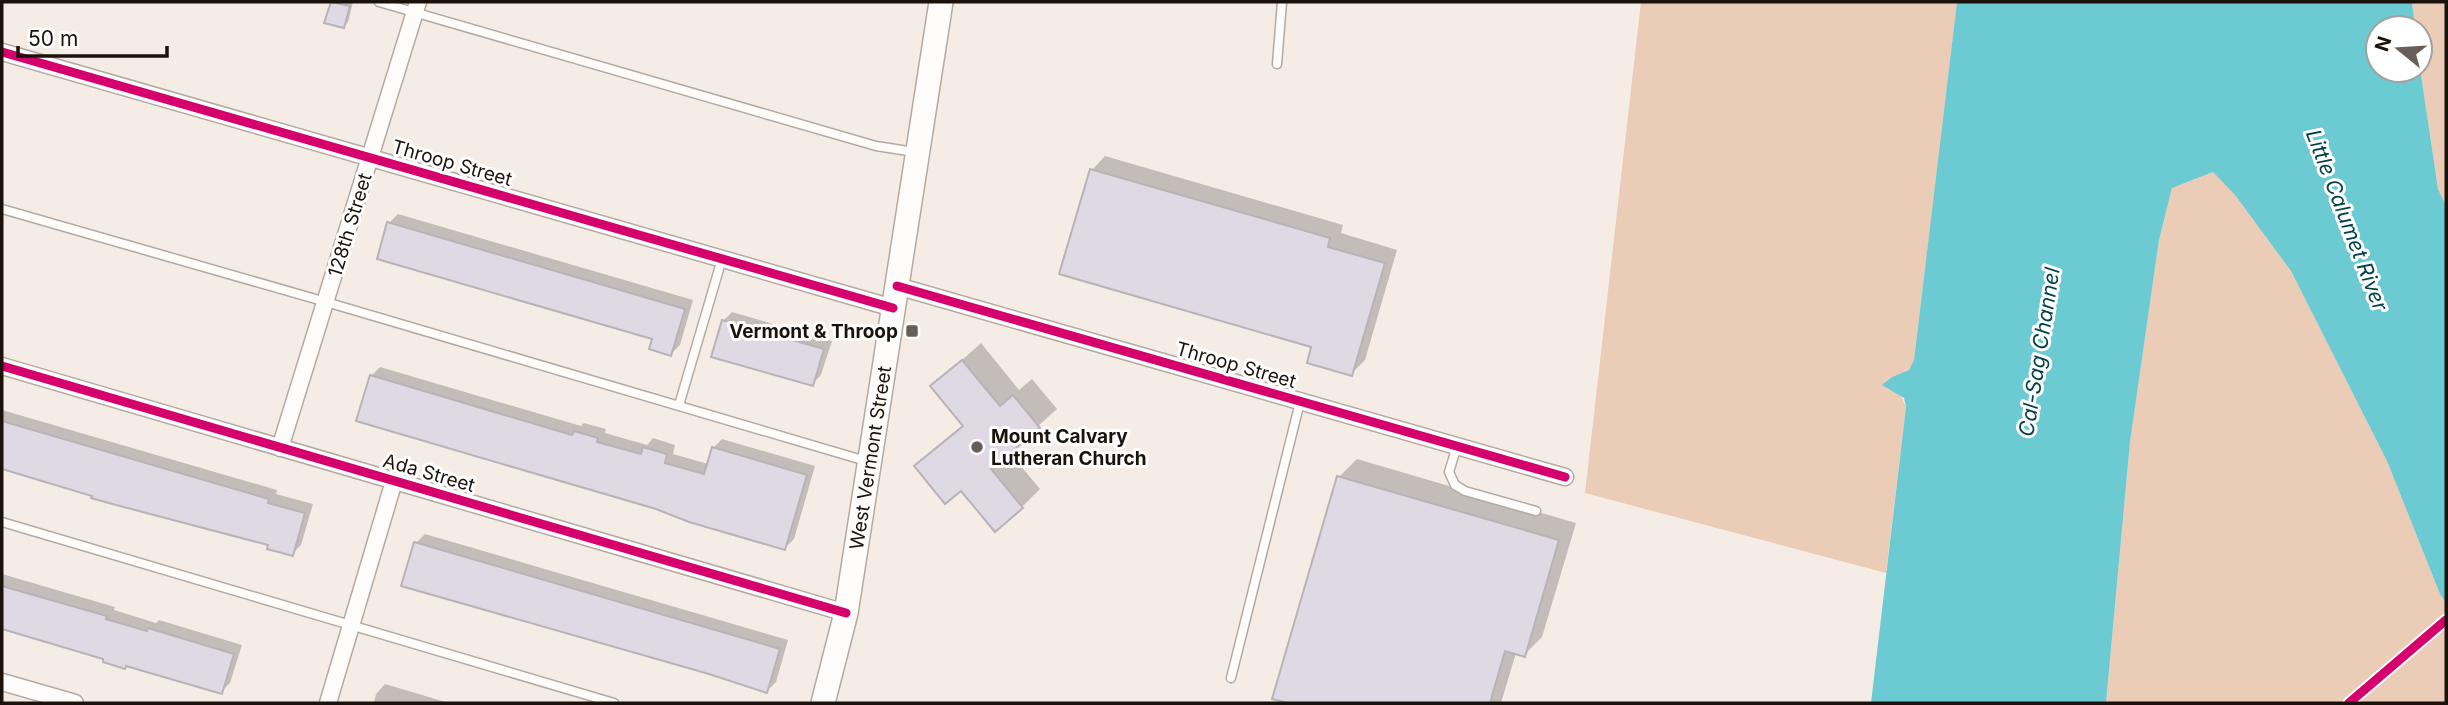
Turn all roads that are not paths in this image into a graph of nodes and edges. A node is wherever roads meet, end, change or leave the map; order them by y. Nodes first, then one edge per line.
1 (379, 2) edge
2 (1282, 2) edge
3 (935, 3) edge
4 (416, 7) edge
5 (2, 52) edge
6 (1277, 64) dead end
7 (918, 153) junction
8 (370, 157) junction
9 (2, 209) edge
10 (722, 259) junction
11 (895, 297) junction
12 (326, 302) junction
13 (2, 366) edge
14 (1300, 401) junction
15 (678, 405) junction
16 (1457, 446) junction
17 (280, 447) junction
18 (871, 462) junction
19 (1565, 477) dead end
20 (394, 481) junction
21 (1536, 512) dead end
22 (2, 522) edge
23 (846, 613) junction
24 (351, 626) junction
25 (1231, 678) dead end
26 (2, 682) edge
27 (75, 703) edge
28 (328, 703) edge
29 (614, 703) edge
30 (823, 703) edge

1 - 4 lane
2 - 6 lane
3 - 7 street, West Vermont Street
4 - 7 lane
4 - 8 street, 128th Street
5 - 8 street, Throop Street
7 - 11 street, West Vermont Street
8 - 10 street, Throop Street
8 - 12 street, 128th Street
9 - 12 lane
10 - 11 street, Throop Street
10 - 15 lane
11 - 14 street, Throop Street
11 - 18 street, West Vermont Street
12 - 15 lane
12 - 17 street, 128th Street
13 - 17 street, Ada Street
14 - 16 street, Throop Street
14 - 25 lane
15 - 18 lane
16 - 19 street, Throop Street
16 - 21 lane
17 - 20 street, Ada Street
18 - 23 street, West Vermont Street
20 - 23 street, Ada Street
20 - 24 street
22 - 24 lane
23 - 30 street, West Vermont Street
24 - 28 street
24 - 29 lane
26 - 27 street

